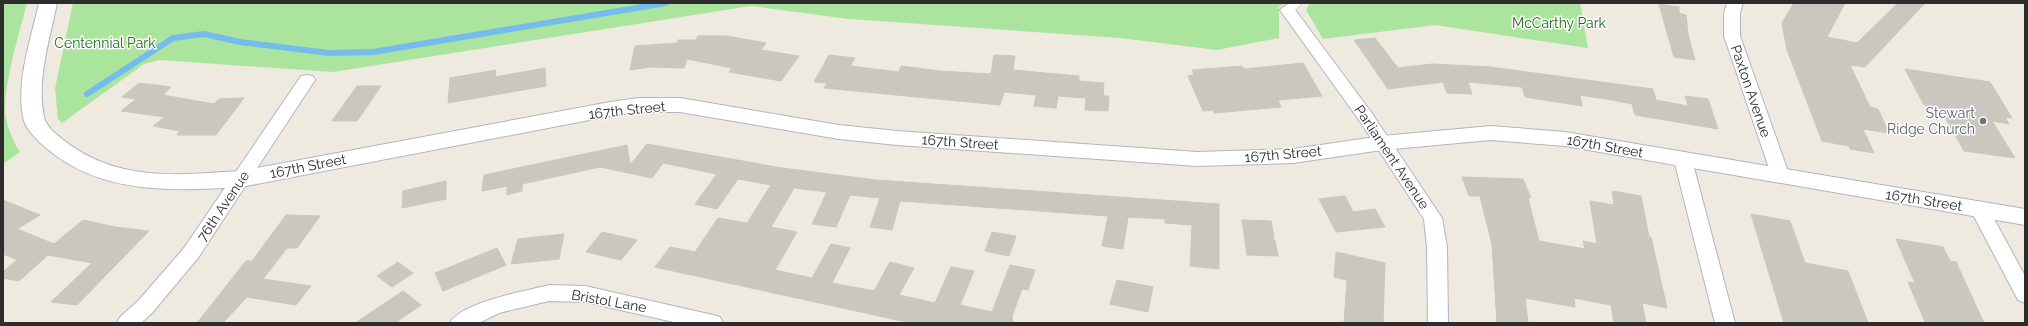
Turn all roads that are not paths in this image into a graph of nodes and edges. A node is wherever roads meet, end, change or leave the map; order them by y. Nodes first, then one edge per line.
1 (48, 3) edge
2 (1735, 3) edge
3 (1292, 6) edge
4 (307, 80) dead end
5 (1382, 143) junction
6 (1682, 160) junction
7 (1781, 177) junction
8 (241, 179) junction
9 (1979, 209) junction
10 (2025, 217) edge
11 (2025, 295) edge
12 (127, 323) edge
13 (460, 323) edge
14 (713, 323) edge
15 (1438, 323) edge
16 (1725, 323) edge

1 - 8 street, 167th Street
2 - 7 street, Paxton Avenue
3 - 5 street, Parliament Avenue
4 - 8 street, 76th Avenue
5 - 6 street, 167th Street
5 - 8 street, 167th Street
5 - 15 street, Parliament Avenue
6 - 7 street, 167th Street
6 - 16 street
7 - 9 street, 167th Street
8 - 12 street, 76th Avenue
9 - 10 street, 167th Street
9 - 11 street
13 - 14 street, Bristol Lane

